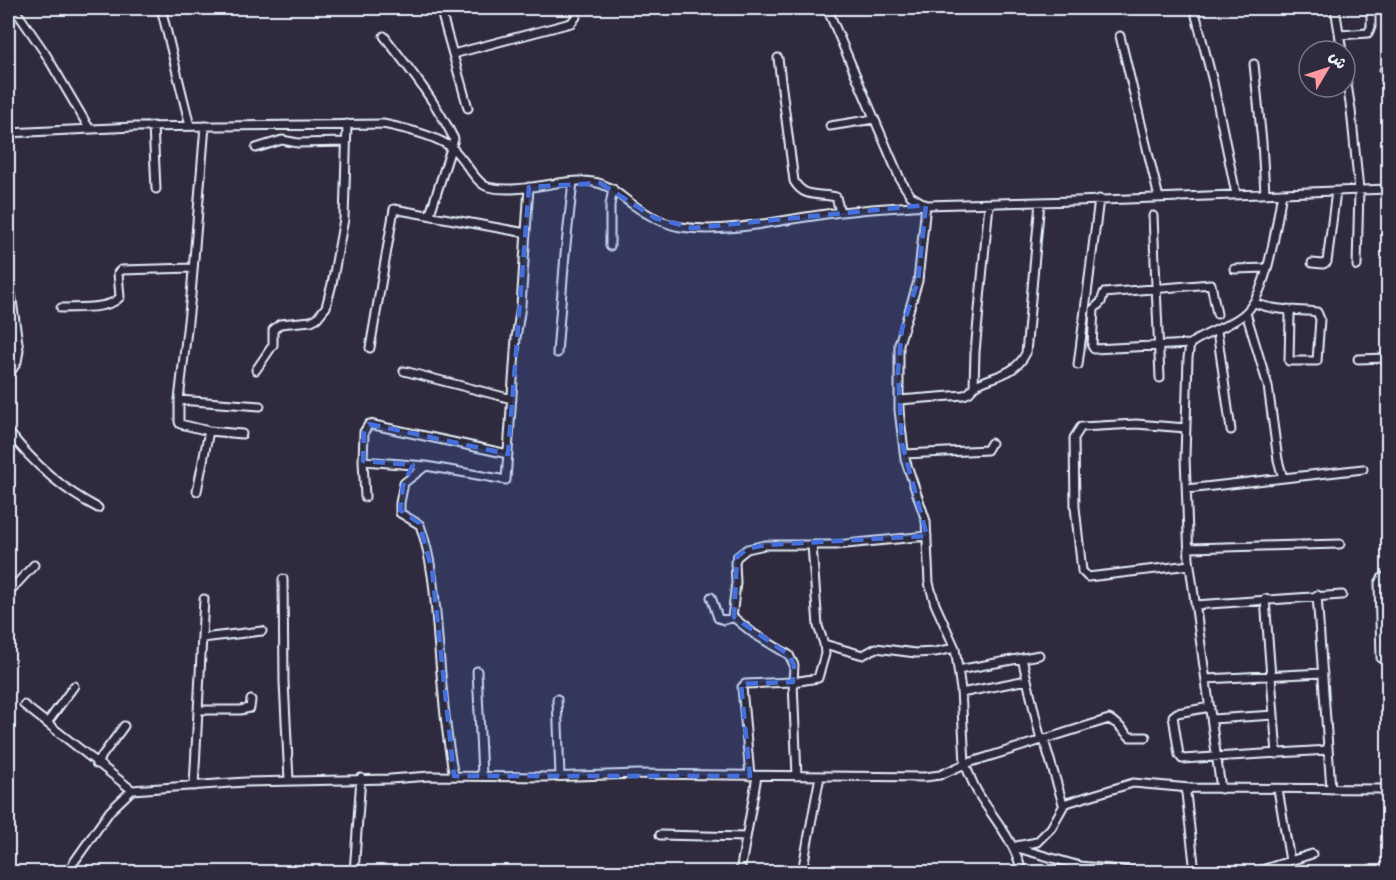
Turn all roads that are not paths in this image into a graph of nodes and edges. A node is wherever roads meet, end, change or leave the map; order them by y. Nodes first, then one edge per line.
1 (14, 8) edge
2 (161, 8) edge
3 (440, 8) edge
4 (574, 8) edge
5 (827, 8) edge
6 (1194, 8) edge
7 (1335, 8) edge
8 (1371, 8) edge
9 (384, 36) dead end
10 (1120, 36) dead end
11 (1340, 36) junction
12 (1340, 39) edge
13 (453, 54) junction
14 (778, 58) dead end
15 (1254, 64) dead end
16 (1349, 99) edge
17 (468, 108) dead end
18 (874, 119) junction
19 (347, 124) junction
20 (153, 126) junction
21 (190, 126) junction
22 (205, 126) junction
23 (830, 126) dead end
24 (89, 128) junction
25 (8, 133) edge
26 (346, 142) junction
27 (450, 147) junction
28 (256, 148) dead end
29 (573, 182) junction
30 (530, 187) junction
31 (156, 189) dead end
32 (613, 189) junction
33 (1389, 189) edge
34 (1359, 190) junction
35 (1336, 191) junction
36 (1265, 193) junction
37 (1282, 193) junction
38 (1236, 195) junction
39 (1159, 198) junction
40 (1099, 199) junction
41 (1040, 202) junction
42 (989, 204) junction
43 (926, 205) junction
44 (840, 212) junction
45 (430, 214) junction
46 (1153, 216) dead end
47 (526, 233) junction
48 (610, 246) dead end
49 (1312, 263) dead end
50 (1356, 266) dead end
51 (194, 268) junction
52 (1267, 268) junction
53 (1234, 269) dead end
54 (8, 272) edge
55 (1155, 288) junction
56 (1255, 303) junction
57 (61, 308) dead end
58 (1288, 309) junction
59 (1217, 314) dead end
60 (1246, 314) junction
61 (1217, 330) junction
62 (1190, 344) junction
63 (1158, 345) junction
64 (370, 348) dead end
65 (557, 353) dead end
66 (1389, 358) edge
67 (1358, 359) dead end
68 (1078, 365) dead end
69 (256, 370) dead end
70 (404, 371) dead end
71 (8, 376) edge
72 (1160, 378) dead end
73 (974, 386) junction
74 (512, 399) junction
75 (179, 400) junction
76 (899, 400) junction
77 (260, 406) dead end
78 (1186, 428) junction
79 (1231, 430) dead end
80 (8, 431) edge
81 (209, 431) junction
82 (242, 434) dead end
83 (991, 443) dead end
84 (508, 454) junction
85 (904, 454) junction
86 (363, 460) junction
87 (426, 466) junction
88 (1363, 469) dead end
89 (1283, 478) junction
90 (1187, 489) junction
91 (197, 491) dead end
92 (365, 497) dead end
93 (98, 508) dead end
94 (927, 536) junction
95 (1340, 544) dead end
96 (812, 545) junction
97 (1189, 548) junction
98 (1190, 565) junction
99 (34, 566) dead end
100 (1389, 576) edge
101 (283, 579) dead end
102 (8, 593) edge
103 (1342, 595) dead end
104 (1317, 596) junction
105 (711, 597) dead end
106 (204, 599) dead end
107 (1265, 599) junction
108 (1195, 605) junction
109 (733, 617) junction
110 (262, 631) dead end
111 (202, 638) junction
112 (824, 644) junction
113 (955, 648) junction
114 (1039, 655) dead end
115 (1022, 658) junction
116 (1381, 658) dead end
117 (477, 670) dead end
118 (958, 670) junction
119 (1323, 673) junction
120 (1271, 675) junction
121 (1206, 679) junction
122 (1027, 680) junction
123 (794, 682) junction
124 (74, 686) dead end
125 (961, 693) junction
126 (557, 699) dead end
127 (251, 700) dead end
128 (24, 705) dead end
129 (1210, 707) junction
130 (199, 710) junction
131 (1274, 715) junction
132 (1212, 719) junction
133 (47, 723) junction
134 (124, 726) dead end
135 (1146, 737) dead end
136 (1044, 740) junction
137 (1328, 750) junction
138 (1277, 754) junction
139 (1217, 758) junction
140 (96, 764) junction
141 (965, 764) junction
142 (454, 776) junction
143 (482, 776) junction
144 (560, 776) junction
145 (754, 776) junction
146 (796, 776) junction
147 (820, 776) junction
148 (361, 778) junction
149 (289, 780) junction
150 (194, 786) junction
151 (1190, 788) junction
152 (1221, 789) junction
153 (1278, 789) junction
154 (1331, 789) junction
155 (1389, 789) edge
156 (132, 790) junction
157 (1064, 805) junction
158 (660, 835) dead end
159 (746, 837) junction
160 (1014, 847) junction
161 (1312, 854) dead end
162 (1290, 861) junction
163 (68, 873) edge
164 (354, 873) edge
165 (740, 873) edge
166 (802, 873) edge
167 (1022, 873) edge
168 (1141, 873) edge
169 (1195, 873) edge
170 (1255, 873) edge

1 - 24 street
2 - 21 street
3 - 13 street
4 - 13 street
5 - 18 street
6 - 38 street
7 - 11 street
8 - 11 street
9 - 27 street
10 - 39 street
11 - 12 street
13 - 17 street
14 - 44 street
15 - 36 street
16 - 34 street
18 - 23 street
18 - 43 street
19 - 22 street
19 - 26 street
19 - 27 street
20 - 21 street
20 - 24 street
20 - 31 street
21 - 22 street
22 - 51 street
24 - 25 street
26 - 28 street
26 - 69 street
27 - 30 street
27 - 45 street
29 - 30 street
29 - 32 street
29 - 65 street
30 - 47 street
32 - 44 street
32 - 48 street
33 - 34 street
34 - 35 street
34 - 50 street
35 - 37 street
35 - 49 street
36 - 37 street
36 - 38 street
37 - 52 street
38 - 39 street
39 - 40 street
40 - 41 street
40 - 68 street
41 - 42 street
41 - 73 street
42 - 43 street
42 - 73 street
43 - 44 street
43 - 76 street
45 - 47 street
45 - 64 street
46 - 55 street
47 - 74 street
51 - 57 street
51 - 75 street
52 - 53 street
52 - 56 street
54 - 71 street
55 - 59 street
55 - 63 street
55 - 63 street
56 - 58 street
56 - 60 street
58 - 58 street
60 - 61 street
60 - 89 street
61 - 62 street
61 - 79 street
62 - 63 street
62 - 78 street
63 - 72 street
66 - 67 street
70 - 74 street
73 - 76 street
74 - 84 street
75 - 77 street
75 - 81 street
76 - 85 street
78 - 90 street
78 - 98 street
80 - 93 street
81 - 82 street
81 - 91 street
83 - 85 street
84 - 86 street
84 - 87 street
85 - 94 street
86 - 87 street
86 - 92 street
87 - 142 street
88 - 89 street
89 - 90 street
90 - 97 street
94 - 96 street
94 - 113 street
95 - 97 street
96 - 109 street
96 - 112 street
97 - 98 street
98 - 108 street
99 - 102 street
100 - 116 street
101 - 149 street
103 - 104 street
104 - 107 street
104 - 119 street
105 - 109 street
106 - 111 street
107 - 108 street
107 - 120 street
108 - 121 street
109 - 123 street
110 - 111 street
111 - 130 street
112 - 113 street
112 - 123 street
113 - 118 street
114 - 115 street
115 - 118 street
115 - 122 street
117 - 143 street
118 - 125 street
119 - 120 street
119 - 137 street
120 - 121 street
120 - 131 street
121 - 129 street
122 - 125 street
122 - 136 street
123 - 145 street
123 - 146 street
124 - 133 street
125 - 141 street
126 - 144 street
127 - 130 street
128 - 133 street
129 - 132 street
129 - 139 street
130 - 150 street
131 - 132 street
131 - 138 street
132 - 139 street
133 - 140 street
134 - 140 street
135 - 136 street
136 - 141 street
136 - 157 street
137 - 138 street
137 - 154 street
138 - 139 street
139 - 152 street
140 - 156 street
141 - 147 street
141 - 160 street
142 - 143 street
142 - 148 street
143 - 144 street
144 - 145 street
145 - 146 street
145 - 159 street
146 - 147 street
147 - 166 street
148 - 149 street
148 - 164 street
149 - 150 street
150 - 156 street
151 - 152 street
151 - 157 street
151 - 169 street
152 - 153 street
153 - 154 street
153 - 162 street
154 - 155 street
156 - 163 street
157 - 160 street
158 - 159 street
159 - 165 street
160 - 167 street
160 - 168 street
161 - 162 street
162 - 170 street

